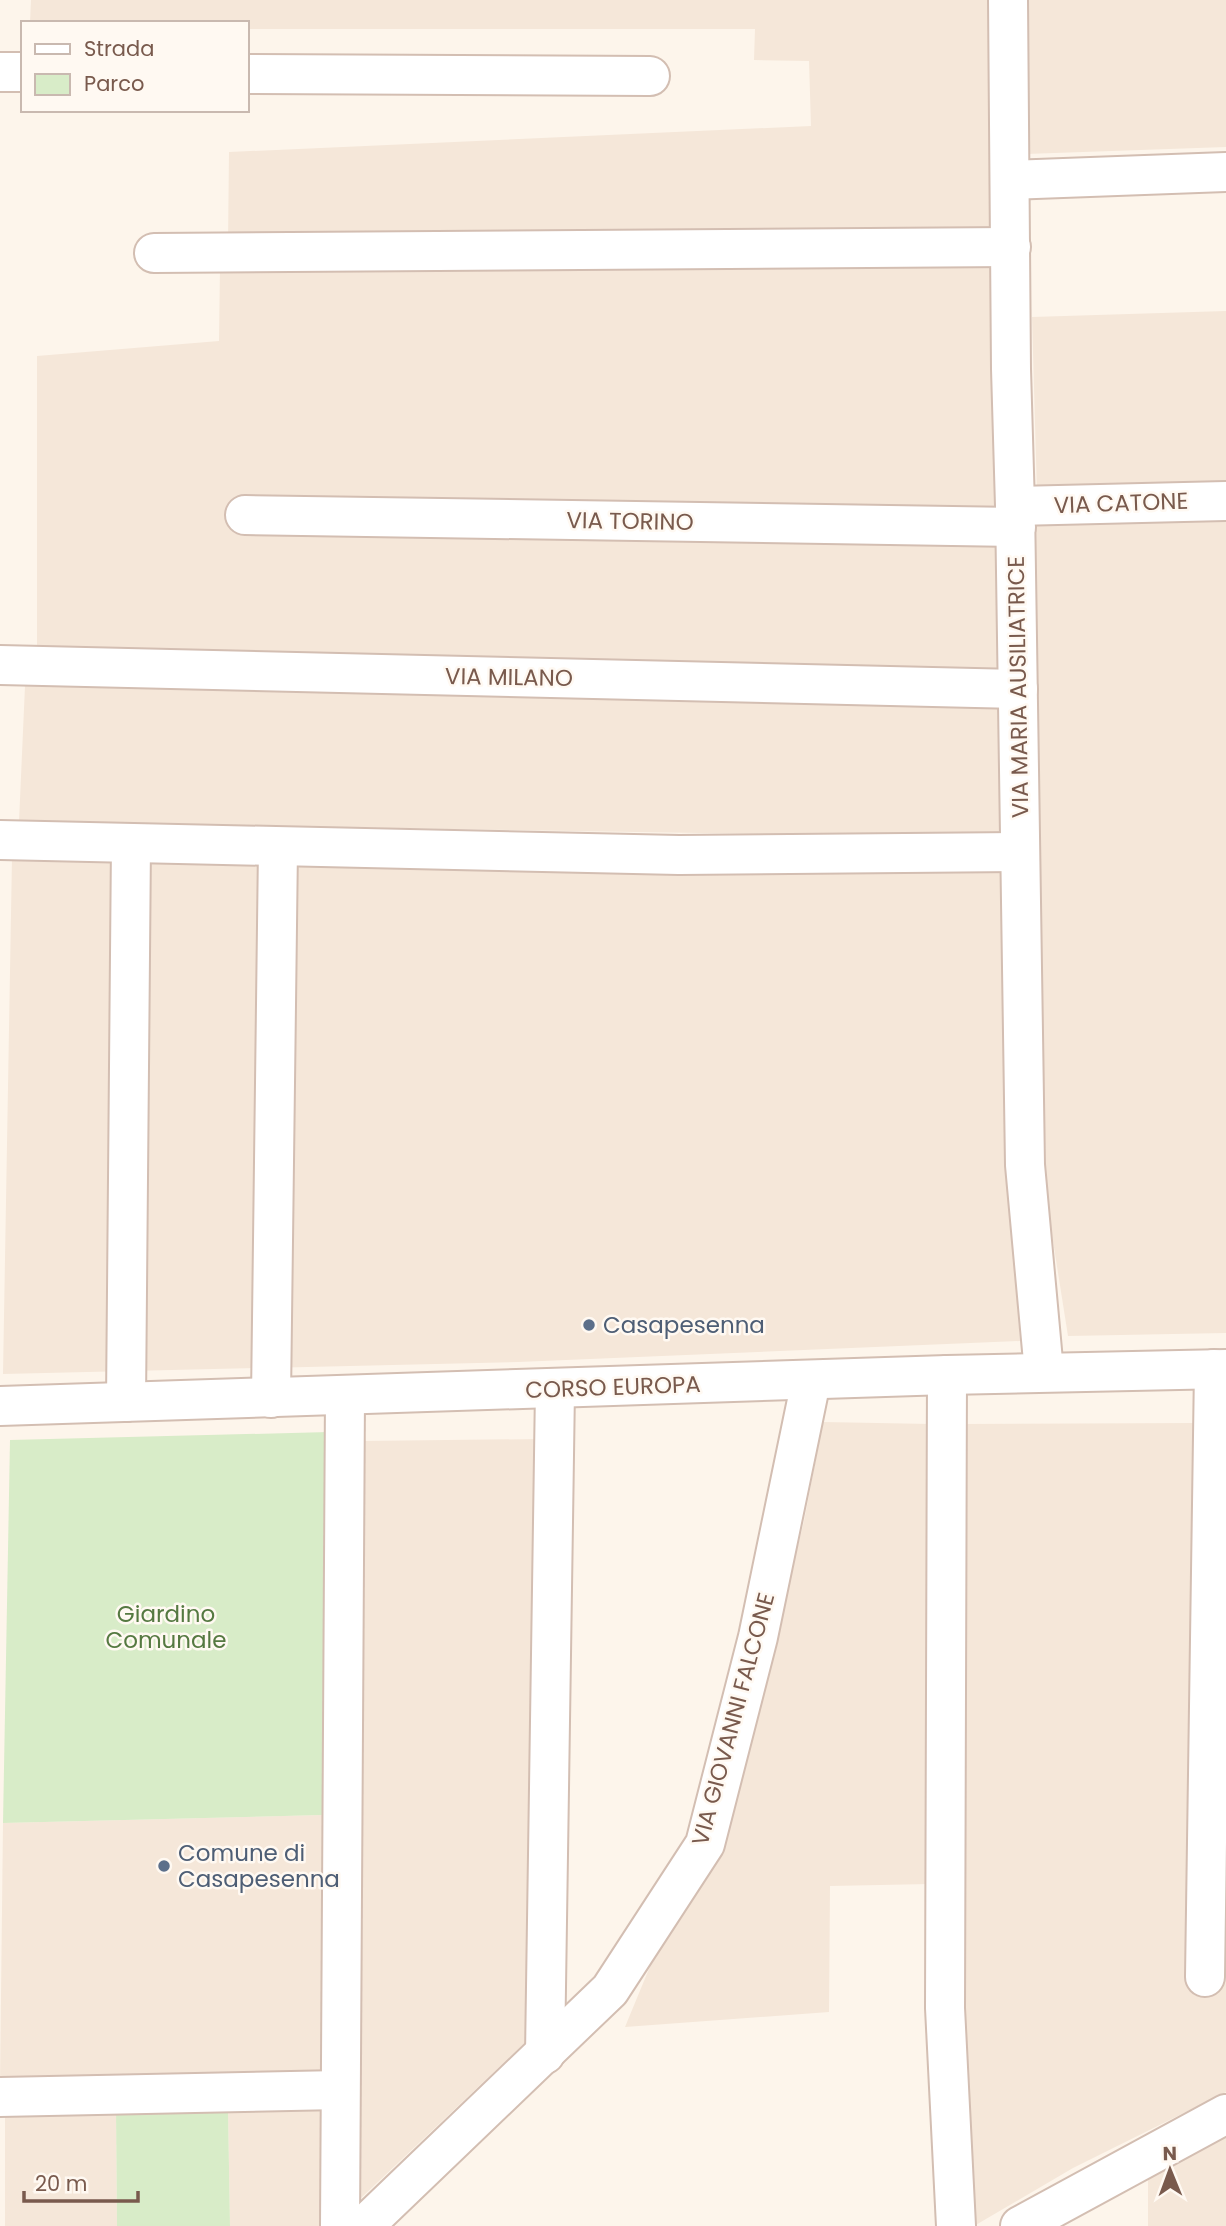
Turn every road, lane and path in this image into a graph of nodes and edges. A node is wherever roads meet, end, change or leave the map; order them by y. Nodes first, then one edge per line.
1 (1008, 0) edge
2 (0, 72) edge
3 (21, 72) edge
4 (248, 74) edge
5 (650, 76) dead end
6 (1226, 172) edge
7 (1010, 180) junction
8 (1012, 247) junction
9 (154, 253) dead end
10 (1226, 500) edge
11 (244, 515) dead end
12 (1016, 517) junction
13 (0, 665) edge
14 (1018, 689) junction
15 (0, 840) edge
16 (131, 844) junction
17 (278, 847) junction
18 (1020, 852) junction
19 (1220, 1369) edge
20 (1044, 1372) junction
21 (947, 1375) junction
22 (811, 1381) junction
23 (555, 1389) junction
24 (345, 1396) junction
25 (271, 1398) junction
26 (126, 1402) junction
27 (0, 1406) edge
28 (1205, 1977) dead end
29 (545, 2054) junction
30 (341, 2090) junction
31 (0, 2097) edge
32 (1226, 2114) edge
33 (340, 2226) edge
34 (364, 2226) edge
35 (956, 2226) edge
36 (1020, 2226) edge

1 - 7 street, VIA MARIA AUSILIATRICE
2 - 3 street
4 - 5 street
6 - 7 street
7 - 8 street, VIA MARIA AUSILIATRICE
8 - 9 street
8 - 12 street, VIA MARIA AUSILIATRICE
10 - 12 street, VIA CATONE
11 - 12 street, VIA TORINO
12 - 14 street, VIA MARIA AUSILIATRICE
13 - 14 street, VIA MILANO
14 - 18 street, VIA MARIA AUSILIATRICE
15 - 16 street
16 - 17 street
16 - 26 street
17 - 18 street
17 - 25 street
18 - 20 street, VIA MARIA AUSILIATRICE
19 - 20 street, CORSO EUROPA
19 - 28 street
20 - 21 street, CORSO EUROPA
21 - 22 street, CORSO EUROPA
21 - 35 street
22 - 23 street, CORSO EUROPA
22 - 29 street, VIA GIOVANNI FALCONE
23 - 24 street, CORSO EUROPA
23 - 29 street
24 - 25 street, CORSO EUROPA
24 - 30 street
25 - 26 street, CORSO EUROPA
26 - 27 street, CORSO EUROPA
29 - 34 street, VIA GIOVANNI FALCONE
30 - 31 street
30 - 33 street
32 - 36 street

